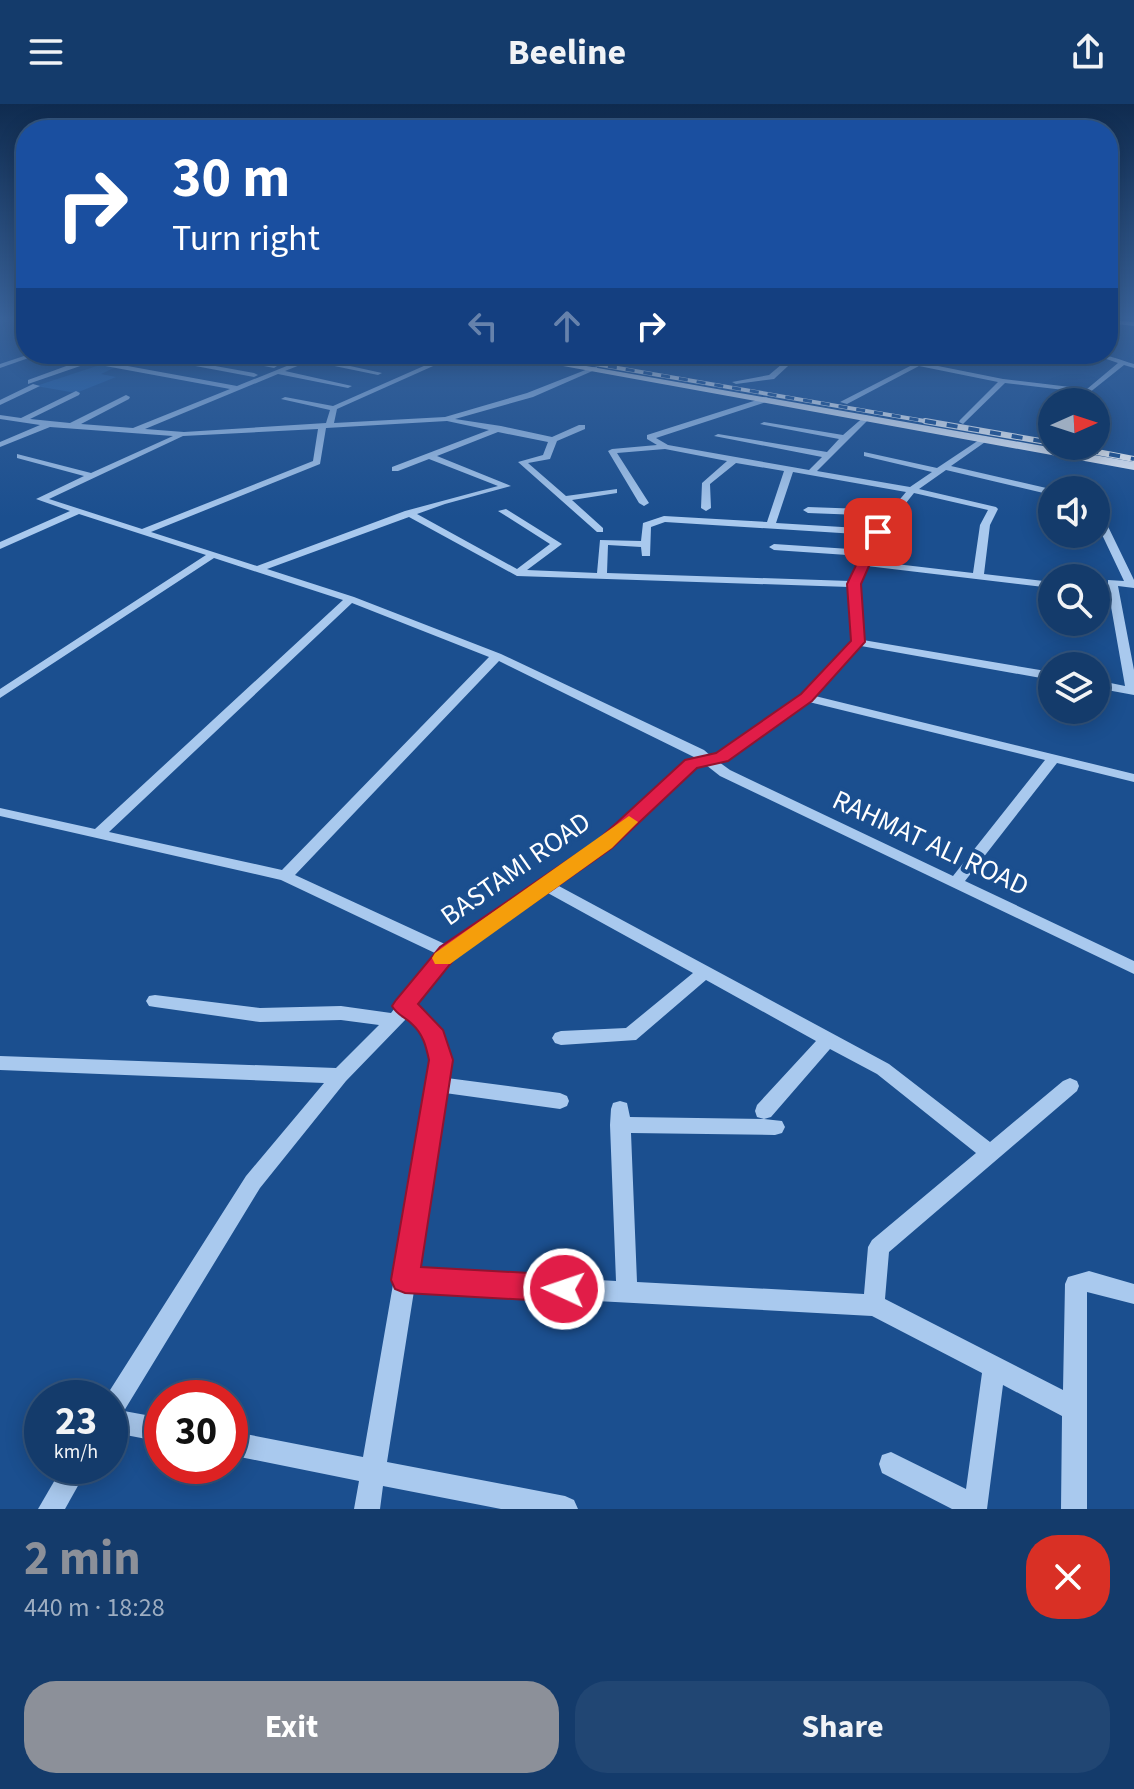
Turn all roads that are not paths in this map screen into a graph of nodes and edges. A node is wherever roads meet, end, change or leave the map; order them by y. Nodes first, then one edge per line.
1 (30, 386) edge
2 (223, 386) edge
3 (242, 386) edge
4 (385, 386) edge
5 (553, 386) edge
6 (692, 386) edge
7 (755, 386) edge
8 (876, 386) edge
9 (999, 386) edge
10 (1042, 386) edge
11 (1095, 386) edge
12 (237, 388) junction
13 (76, 393) dead end
14 (126, 397) dead end
15 (285, 399) dead end
16 (766, 399) junction
17 (844, 402) junction
18 (0, 403) edge
19 (334, 408) junction
20 (0, 417) edge
21 (866, 417) junction
22 (445, 419) junction
23 (22, 420) junction
24 (963, 422) junction
25 (47, 424) junction
26 (326, 424) junction
27 (764, 424) dead end
28 (71, 426) junction
29 (582, 427) dead end
30 (501, 428) junction
31 (131, 431) junction
32 (184, 434) junction
33 (718, 436) dead end
34 (1038, 436) edge
35 (845, 438) junction
36 (985, 438) junction
37 (553, 440) junction
38 (0, 445) edge
39 (665, 447) junction
40 (1110, 450) edge
41 (867, 454) dead end
42 (1134, 454) edge
43 (828, 455) junction
44 (20, 456) dead end
45 (432, 457) junction
46 (734, 460) junction
47 (1134, 466) edge
48 (395, 469) dead end
49 (942, 469) junction
50 (789, 470) junction
51 (810, 474) junction
52 (92, 476) junction
53 (1038, 489) edge
54 (912, 490) junction
55 (614, 491) dead end
56 (564, 499) junction
57 (644, 503) dead end
58 (706, 508) dead end
59 (808, 510) dead end
60 (79, 511) junction
61 (503, 511) dead end
62 (408, 513) junction
63 (893, 513) junction
64 (771, 525) junction
65 (600, 530) dead end
66 (144, 531) junction
67 (878, 532) junction
68 (1110, 540) edge
69 (0, 546) edge
70 (774, 547) dead end
71 (210, 557) junction
72 (867, 558) junction
73 (255, 570) junction
74 (517, 573) junction
75 (602, 575) junction
76 (978, 577) junction
77 (1038, 583) edge
78 (854, 584) junction
79 (1132, 584) edge
80 (1110, 592) edge
81 (1114, 592) junction
82 (350, 599) junction
83 (858, 642) junction
84 (497, 656) junction
85 (1038, 674) edge
86 (1110, 687) edge
87 (1133, 691) edge
88 (0, 694) edge
89 (807, 698) junction
90 (1052, 760) junction
91 (707, 761) junction
92 (1134, 778) edge
93 (0, 812) edge
94 (97, 835) junction
95 (285, 876) junction
96 (956, 883) junction
97 (545, 885) junction
98 (448, 952) junction
99 (1134, 968) edge
100 (705, 972) junction
101 (155, 1001) dead end
102 (399, 1013) junction
103 (561, 1038) dead end
104 (828, 1039) junction
105 (0, 1063) edge
106 (340, 1076) junction
107 (437, 1084) junction
108 (1070, 1086) dead end
109 (560, 1101) dead end
110 (990, 1153) junction
111 (405, 1280) junction
112 (627, 1292) junction
113 (1134, 1294) edge
114 (874, 1305) junction
115 (994, 1368) junction
116 (128, 1382) edge
117 (1074, 1409) junction
118 (248, 1446) edge
119 (891, 1464) dead end
120 (375, 1471) junction
121 (66, 1484) edge
122 (51, 1509) edge
123 (367, 1509) edge
124 (565, 1509) edge
125 (1074, 1509) edge

1 - 18 street
2 - 12 street
3 - 12 street
4 - 19 street
5 - 22 street
6 - 16 main road
7 - 17 main road
8 - 17 street
9 - 24 street
10 - 11 street
12 - 31 street
13 - 23 street
14 - 28 street
15 - 19 street
16 - 21 main road
16 - 39 street
17 - 24 main road
19 - 26 street
20 - 23 street
21 - 35 street
21 - 36 main road
22 - 26 street
22 - 30 street
23 - 25 street
24 - 34 main road
25 - 28 street
25 - 38 street
26 - 32 street
26 - 66 street
27 - 35 street
28 - 31 street
29 - 37 street
30 - 37 street
30 - 45 street
31 - 32 street
32 - 52 street
33 - 43 street
35 - 43 street
36 - 47 main road
36 - 49 street
37 - 56 street
39 - 46 street
39 - 57 street
40 - 42 main road
41 - 49 street
43 - 51 street
44 - 52 street
45 - 48 street
45 - 62 street
46 - 50 street
46 - 58 street
49 - 53 street
49 - 54 street
50 - 51 street
50 - 64 street
51 - 54 street
52 - 60 street, RAHMAT ALI ROAD
54 - 63 street
54 - 76 street
55 - 56 street
56 - 65 street
59 - 63 street
60 - 66 street, RAHMAT ALI ROAD
60 - 69 street
61 - 74 street
62 - 73 street
62 - 74 street
63 - 67 street
64 - 67 street
64 - 75 street
66 - 71 street, RAHMAT ALI ROAD
67 - 72 street
68 - 79 street
70 - 72 street
71 - 73 street, RAHMAT ALI ROAD
71 - 88 street
72 - 76 street
72 - 78 street
73 - 82 street, RAHMAT ALI ROAD
74 - 75 street
75 - 78 street
76 - 77 street
78 - 83 street
79 - 81 street
80 - 81 street
81 - 87 street
82 - 84 street, RAHMAT ALI ROAD
82 - 94 street
83 - 85 street
83 - 89 street, BASTAMI ROAD
84 - 91 street, RAHMAT ALI ROAD
84 - 95 street
86 - 87 street
89 - 90 street
89 - 91 street, BASTAMI ROAD
90 - 92 street
90 - 96 street
91 - 96 street, RAHMAT ALI ROAD
91 - 97 street, BASTAMI ROAD
93 - 94 street
94 - 95 street
95 - 98 street
96 - 99 street, RAHMAT ALI ROAD
97 - 98 street, BASTAMI ROAD
97 - 100 street
98 - 102 street, BASTAMI ROAD
100 - 103 street
100 - 104 street
101 - 102 street
102 - 106 street, BASTAMI ROAD
102 - 107 street
104 - 110 street
104 - 112 street
105 - 106 street
106 - 116 street, BASTAMI ROAD
107 - 109 street
107 - 111 street
108 - 110 street
110 - 114 street
111 - 112 street
111 - 120 street
112 - 114 street
113 - 117 street
114 - 115 street
115 - 117 street
115 - 119 street
117 - 125 street
118 - 120 street
120 - 123 street
120 - 124 street
121 - 122 street

